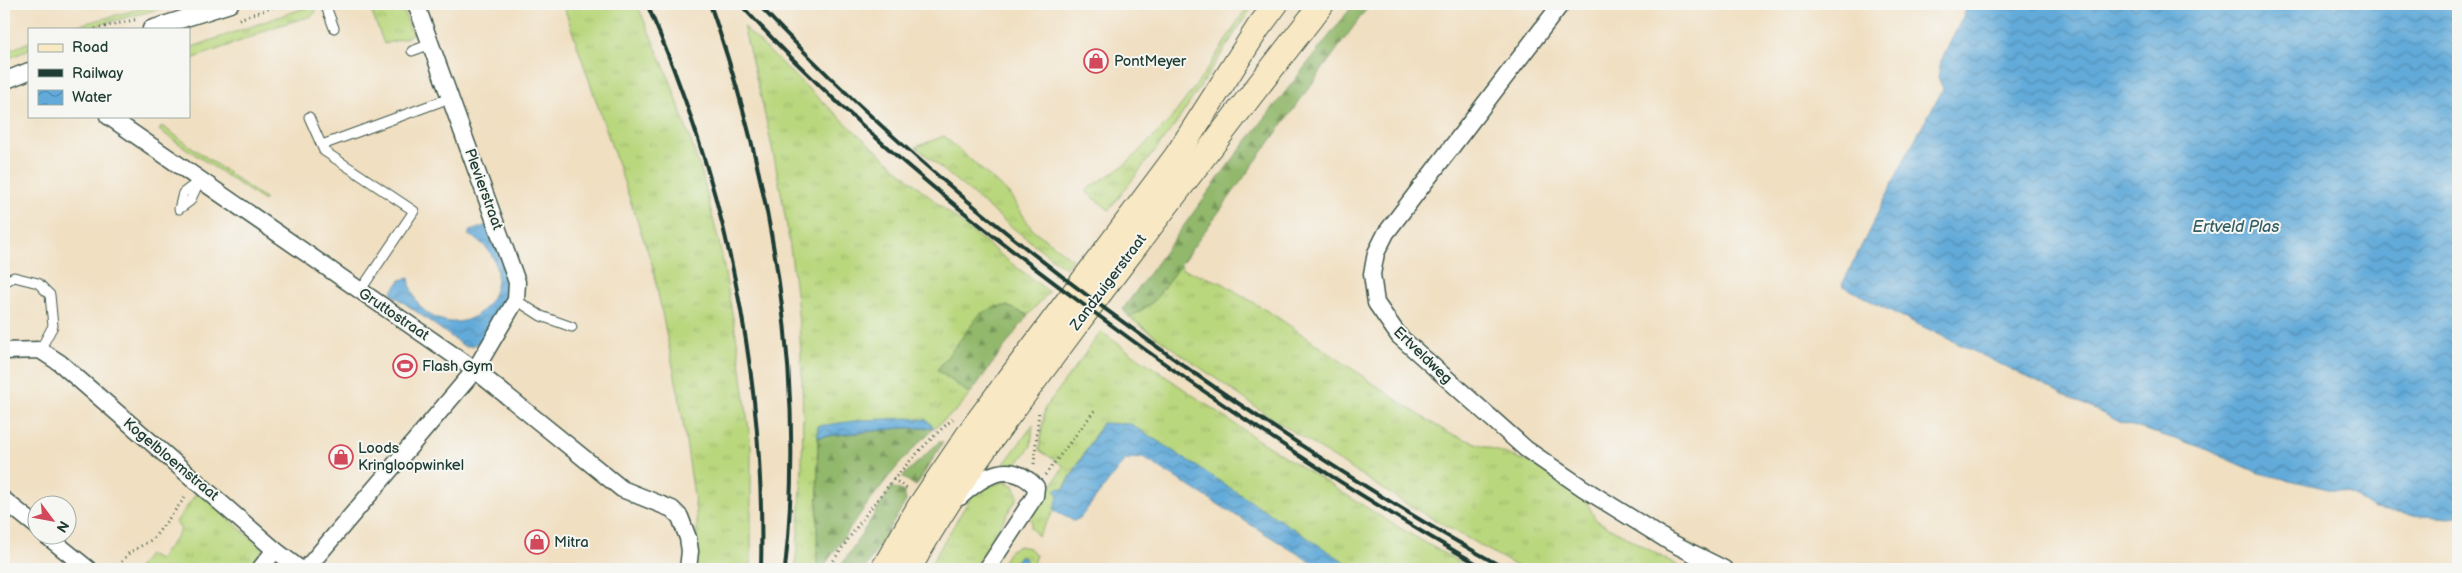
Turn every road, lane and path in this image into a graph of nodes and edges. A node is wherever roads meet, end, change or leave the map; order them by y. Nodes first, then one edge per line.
1 (230, 4) edge
2 (325, 4) edge
3 (416, 4) edge
4 (1276, 4) edge
5 (1322, 4) edge
6 (1562, 4) edge
7 (154, 28) edge
8 (334, 28) dead end
9 (431, 44) junction
10 (412, 51) dead end
11 (28, 71) edge
12 (4, 81) edge
13 (450, 98) junction
14 (310, 117) dead end
15 (111, 118) edge
16 (322, 145) junction
17 (4, 282) edge
18 (360, 290) junction
19 (516, 300) junction
20 (572, 327) dead end
21 (40, 350) junction
22 (4, 351) edge
23 (475, 370) junction
24 (1039, 407) dead end
25 (1095, 410) dead end
26 (958, 414) dead end
27 (893, 479) junction
28 (198, 481) junction
29 (1036, 487) junction
30 (911, 490) dead end
31 (4, 500) edge
32 (28, 519) edge
33 (936, 519) junction
34 (59, 546) edge
35 (275, 550) junction
36 (88, 569) edge
37 (115, 569) edge
38 (260, 569) edge
39 (300, 569) edge
40 (306, 569) edge
41 (688, 569) edge
42 (828, 569) edge
43 (883, 569) edge
44 (908, 569) edge
45 (987, 569) edge
46 (1724, 569) edge

1 - 7 street
2 - 8 lane
3 - 9 street, Plevierstraat
4 - 43 main road, Zandzuigerstraat
5 - 33 main road, Zandzuigerstraat
6 - 46 street, Ertveldweg
9 - 10 lane
9 - 13 street, Plevierstraat
11 - 12 street
13 - 16 lane
13 - 19 street, Plevierstraat
14 - 16 lane
15 - 18 street, Gruttostraat
16 - 18 lane
17 - 21 lane
18 - 23 street, Gruttostraat
19 - 20 lane
19 - 23 street
21 - 22 street
21 - 28 street, Kogelbloemstraat
23 - 40 street
23 - 41 street, Gruttostraat
24 - 29 path
25 - 29 path
26 - 27 path
27 - 30 path
27 - 42 path
28 - 35 street, Kogelbloemstraat
28 - 37 path
29 - 33 street
29 - 45 street
31 - 32 street
33 - 44 main road, Zandzuigerstraat
34 - 36 street
35 - 38 street
35 - 39 street, Kogelbloemstraat

